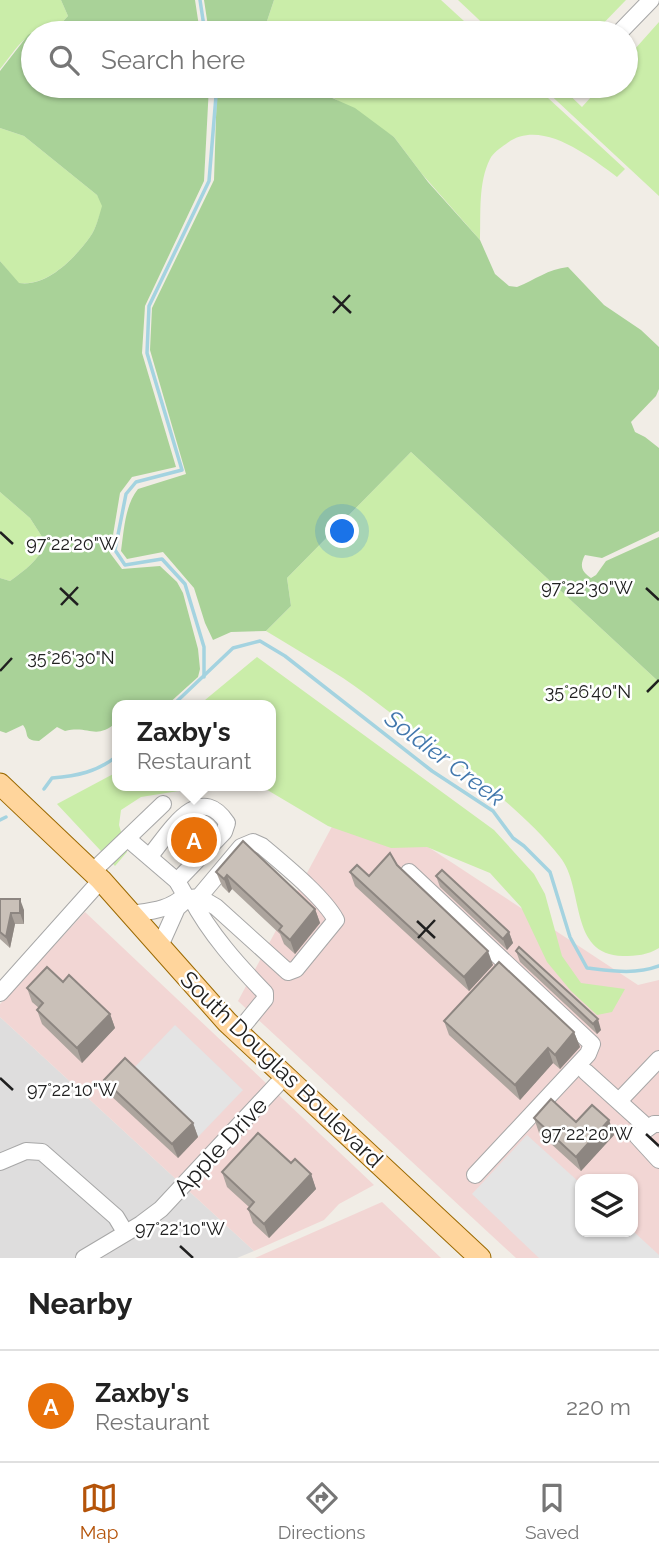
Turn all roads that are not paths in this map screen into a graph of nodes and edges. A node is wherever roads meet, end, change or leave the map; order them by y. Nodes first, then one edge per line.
1 (651, 0) edge
2 (631, 21) edge
3 (0, 784) edge
4 (163, 804) dead end
5 (128, 839) junction
6 (150, 856) junction
7 (409, 872) edge
8 (97, 876) junction
9 (177, 881) junction
10 (187, 901) junction
11 (131, 914) junction
12 (160, 946) junction
13 (288, 972) junction
14 (0, 993) edge
15 (265, 993) junction
16 (237, 1032) junction
17 (659, 1059) edge
18 (586, 1072) dead end
19 (284, 1076) junction
20 (619, 1101) junction
21 (653, 1126) edge
22 (659, 1160) edge
23 (0, 1162) edge
24 (475, 1175) dead end
25 (125, 1232) junction
26 (84, 1258) edge
27 (480, 1258) edge

1 - 2 street
3 - 8 main road, South Douglas Boulevard
4 - 5 street
5 - 6 street
5 - 8 street
6 - 9 street
6 - 9 street
7 - 24 street
8 - 11 main road, South Douglas Boulevard
8 - 14 street
9 - 10 street
10 - 11 street
10 - 12 street
10 - 13 street
10 - 13 street
10 - 15 street
11 - 12 main road, South Douglas Boulevard
12 - 16 main road, South Douglas Boulevard
13 - 15 street
15 - 16 street
16 - 19 main road, South Douglas Boulevard
17 - 20 street
18 - 20 street
19 - 25 street, Apple Drive
19 - 27 main road, South Douglas Boulevard
20 - 21 street
21 - 22 street
23 - 25 street
25 - 26 street, Apple Drive

